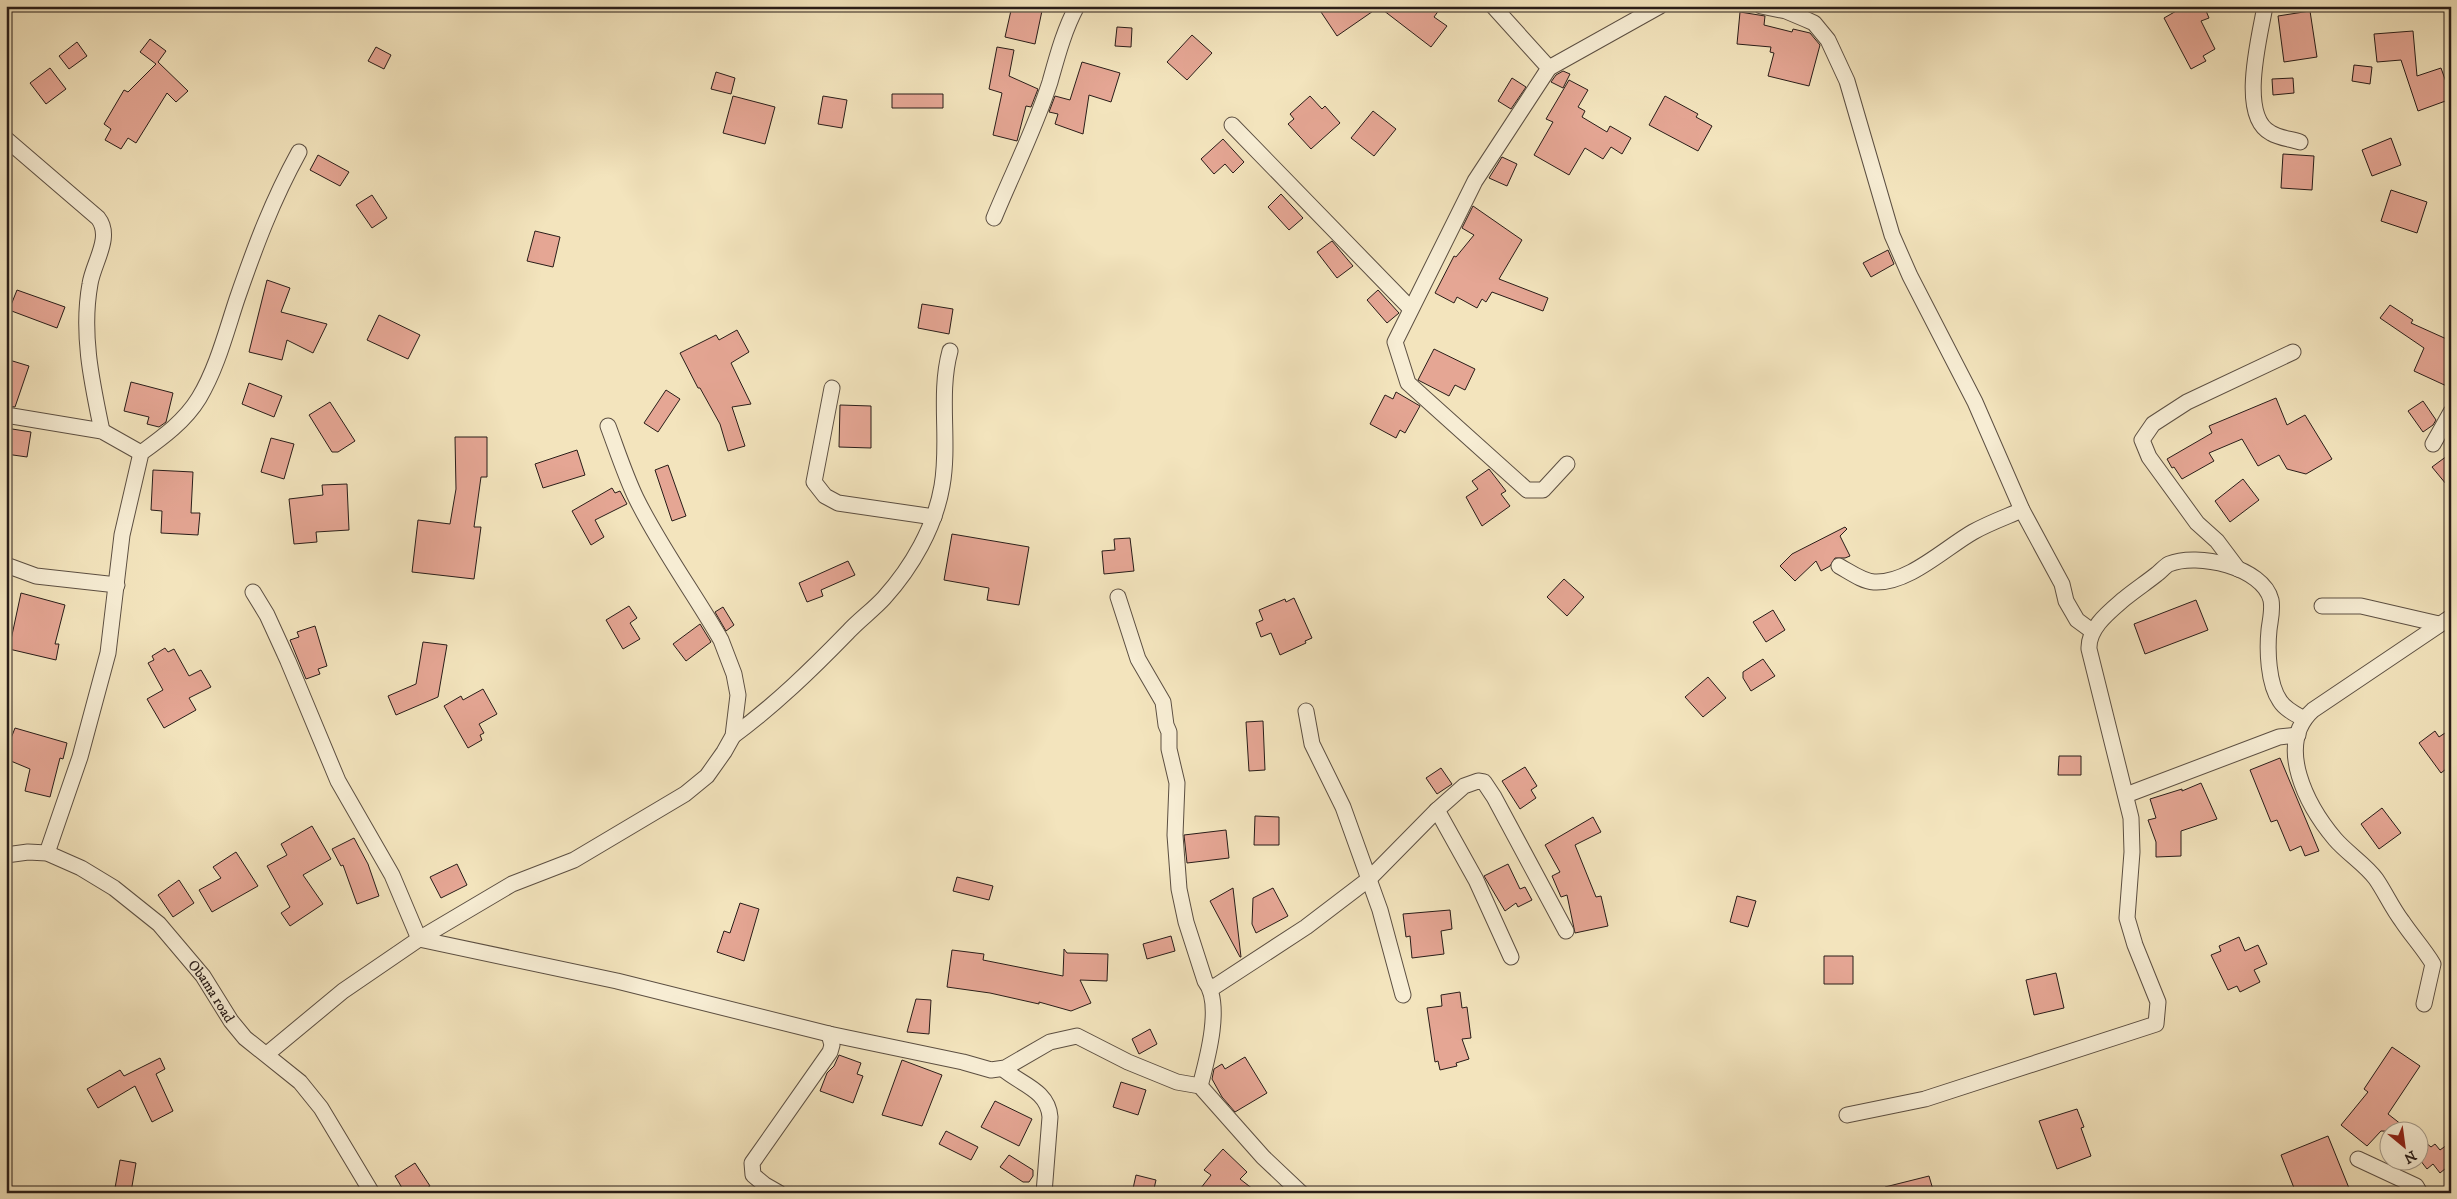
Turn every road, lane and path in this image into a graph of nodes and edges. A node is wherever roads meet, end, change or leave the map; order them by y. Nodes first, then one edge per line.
1 (1077, 6) edge
2 (1493, 6) edge
3 (1660, 6) edge
4 (1761, 6) edge
5 (2265, 6) edge
6 (1549, 68) junction
7 (1232, 125) dead end
8 (6, 139) edge
9 (2300, 142) dead end
10 (299, 152) dead end
11 (994, 218) dead end
12 (1410, 308) junction
13 (950, 351) dead end
14 (2293, 352) dead end
15 (832, 388) dead end
16 (2451, 412) edge
17 (6, 415) edge
18 (608, 426) dead end
19 (102, 431) junction
20 (2433, 444) dead end
21 (141, 453) junction
22 (1567, 464) dead end
23 (2022, 510) junction
24 (934, 517) junction
25 (6, 565) edge
26 (1839, 566) dead end
27 (2239, 570) junction
28 (117, 585) junction
29 (253, 592) dead end
30 (1118, 597) dead end
31 (2322, 606) dead end
32 (2445, 620) edge
33 (2092, 631) junction
34 (1306, 711) dead end
35 (2304, 719) junction
36 (2298, 735) junction
37 (733, 736) junction
38 (2126, 795) junction
39 (1437, 810) junction
40 (47, 853) junction
41 (6, 854) edge
42 (1369, 879) junction
43 (1566, 930) dead end
44 (419, 938) junction
45 (1512, 957) dead end
46 (1211, 989) junction
47 (1403, 994) dead end
48 (2424, 1004) dead end
49 (829, 1034) junction
50 (267, 1054) junction
51 (1002, 1069) junction
52 (1200, 1086) junction
53 (1847, 1115) dead end
54 (2358, 1159) dead end
55 (372, 1193) edge
56 (779, 1193) edge
57 (1044, 1193) edge
58 (1300, 1193) edge
59 (2420, 1193) edge

1 - 11 street
2 - 6 street
3 - 6 street
4 - 23 street
5 - 9 street
6 - 12 street
7 - 12 street
8 - 19 street
10 - 21 street
12 - 22 street
13 - 24 street
14 - 27 street
15 - 24 street
16 - 20 street
17 - 19 street
18 - 37 street
19 - 21 street
21 - 28 street
23 - 26 street
23 - 33 street
24 - 37 street
25 - 28 street
27 - 33 street
27 - 35 street
28 - 40 street
29 - 44 street
30 - 46 street
31 - 32 street
32 - 35 street
33 - 38 street
34 - 42 street
35 - 36 street
36 - 38 street
36 - 48 street
37 - 44 street
38 - 53 street
39 - 42 street
39 - 43 street
39 - 45 street
40 - 41 street, Obama road
40 - 50 street, Obama road
42 - 46 street
42 - 47 street
44 - 49 street
44 - 50 street
46 - 52 street
49 - 51 street
49 - 56 street
50 - 55 street, Obama road
51 - 52 street
51 - 57 street
52 - 58 street
54 - 59 street

